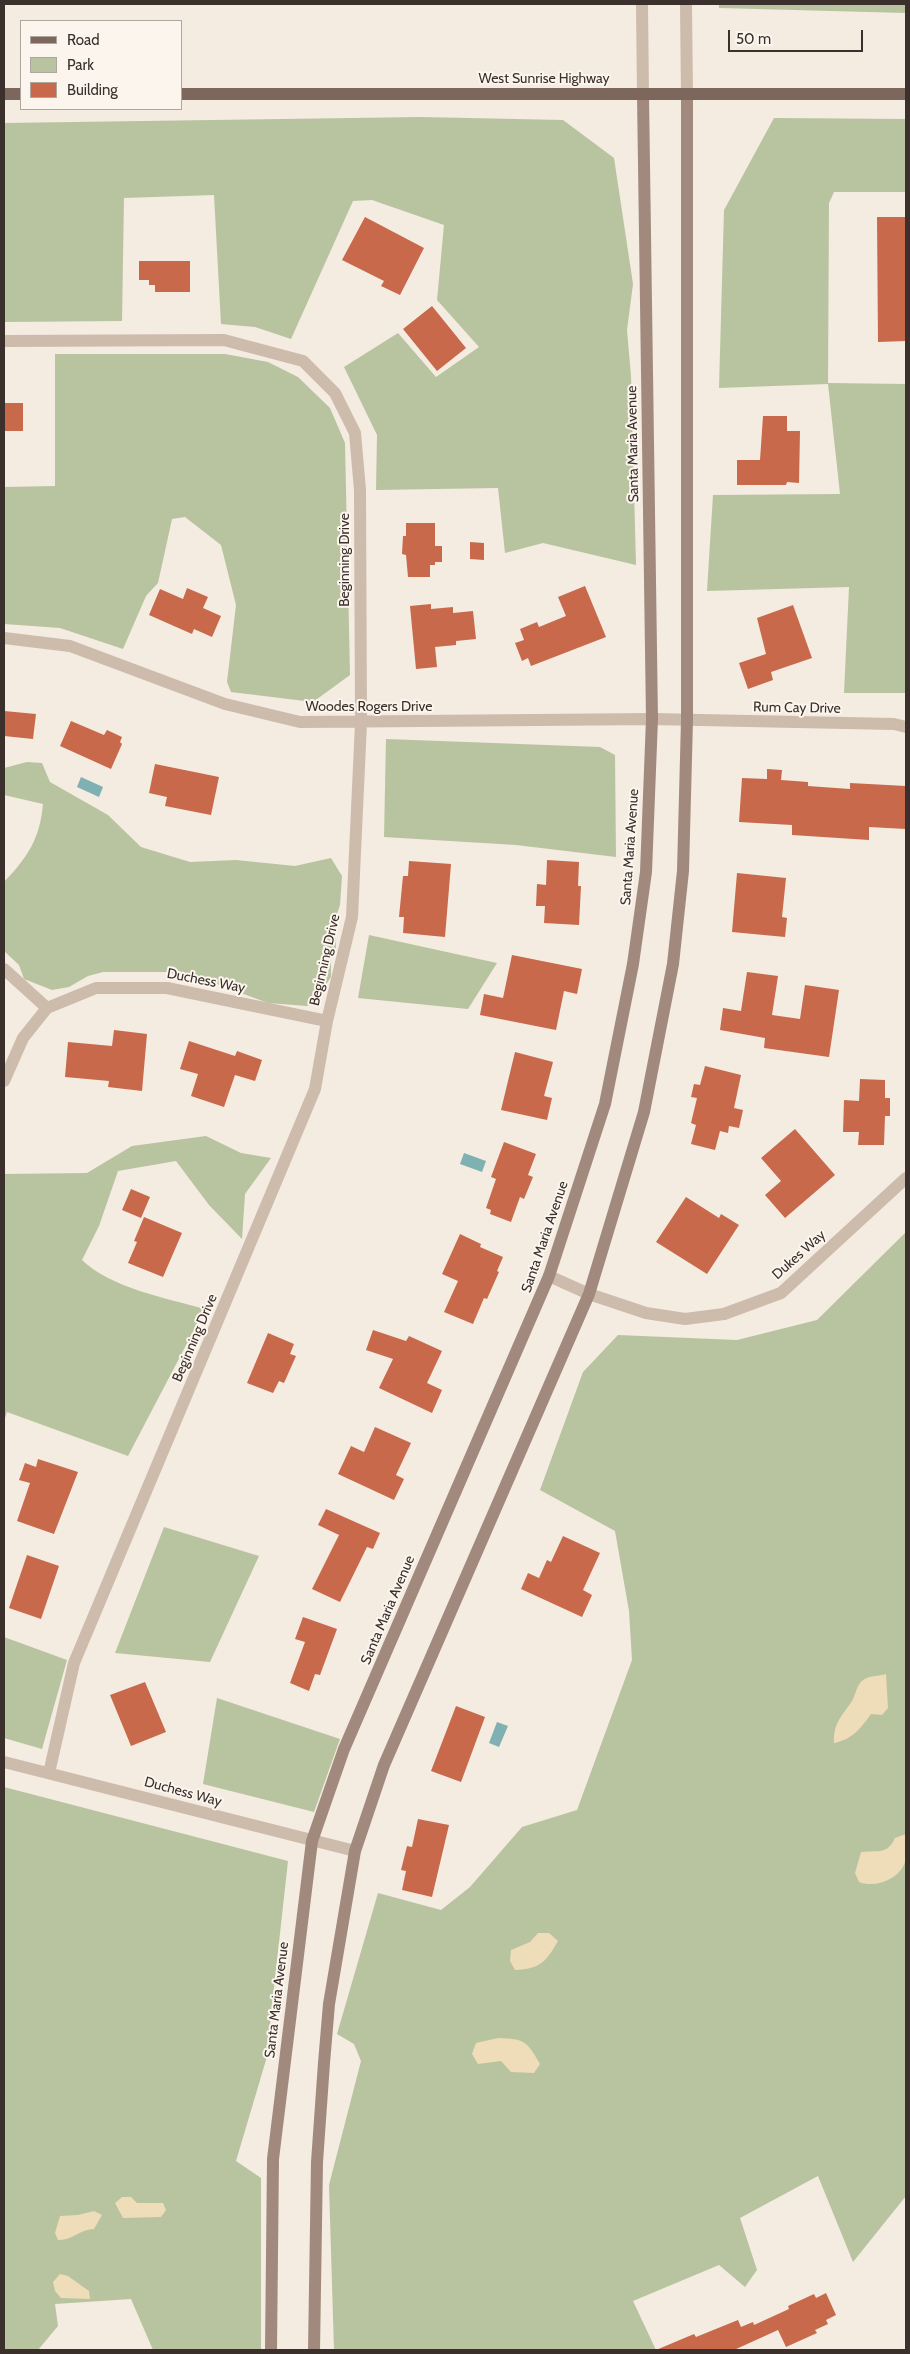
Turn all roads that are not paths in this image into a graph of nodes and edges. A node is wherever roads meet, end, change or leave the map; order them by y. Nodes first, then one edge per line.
1 (642, 4) edge
2 (686, 4) edge
3 (4, 94) edge
4 (20, 94) edge
5 (182, 94) edge
6 (643, 94) junction
7 (688, 94) junction
8 (906, 94) edge
9 (4, 341) edge
10 (4, 638) edge
11 (652, 719) junction
12 (687, 720) junction
13 (361, 723) junction
14 (906, 727) edge
15 (4, 969) edge
16 (47, 1008) junction
17 (327, 1022) junction
18 (4, 1081) edge
19 (906, 1178) edge
20 (549, 1276) junction
21 (589, 1294) junction
22 (4, 1762) edge
23 (49, 1773) junction
24 (312, 1841) junction
25 (355, 1851) junction
26 (271, 2350) edge
27 (314, 2350) edge

1 - 6 street
2 - 7 street
3 - 4 main road
5 - 6 main road, West Sunrise Highway
6 - 7 main road, West Sunrise Highway
6 - 11 street, Santa Maria Avenue
7 - 8 main road, West Sunrise Highway
7 - 12 street
9 - 13 street, Beginning Drive
10 - 13 street, Woodes Rogers Drive
11 - 12 street, Woodes Rogers Drive
11 - 13 street, Woodes Rogers Drive
11 - 20 street, Santa Maria Avenue
12 - 14 street, Rum Cay Drive
12 - 21 street
13 - 17 street, Beginning Drive
15 - 16 street
16 - 17 street, Duchess Way
16 - 18 street, Duchess Way
17 - 23 street, Beginning Drive
19 - 21 street, Dukes Way
20 - 21 street, Dukes Way
20 - 24 street, Santa Maria Avenue
21 - 25 street
22 - 23 street, Duchess Way
23 - 24 street, Duchess Way
24 - 25 street, Duchess Way
24 - 26 street, Santa Maria Avenue
25 - 27 street

